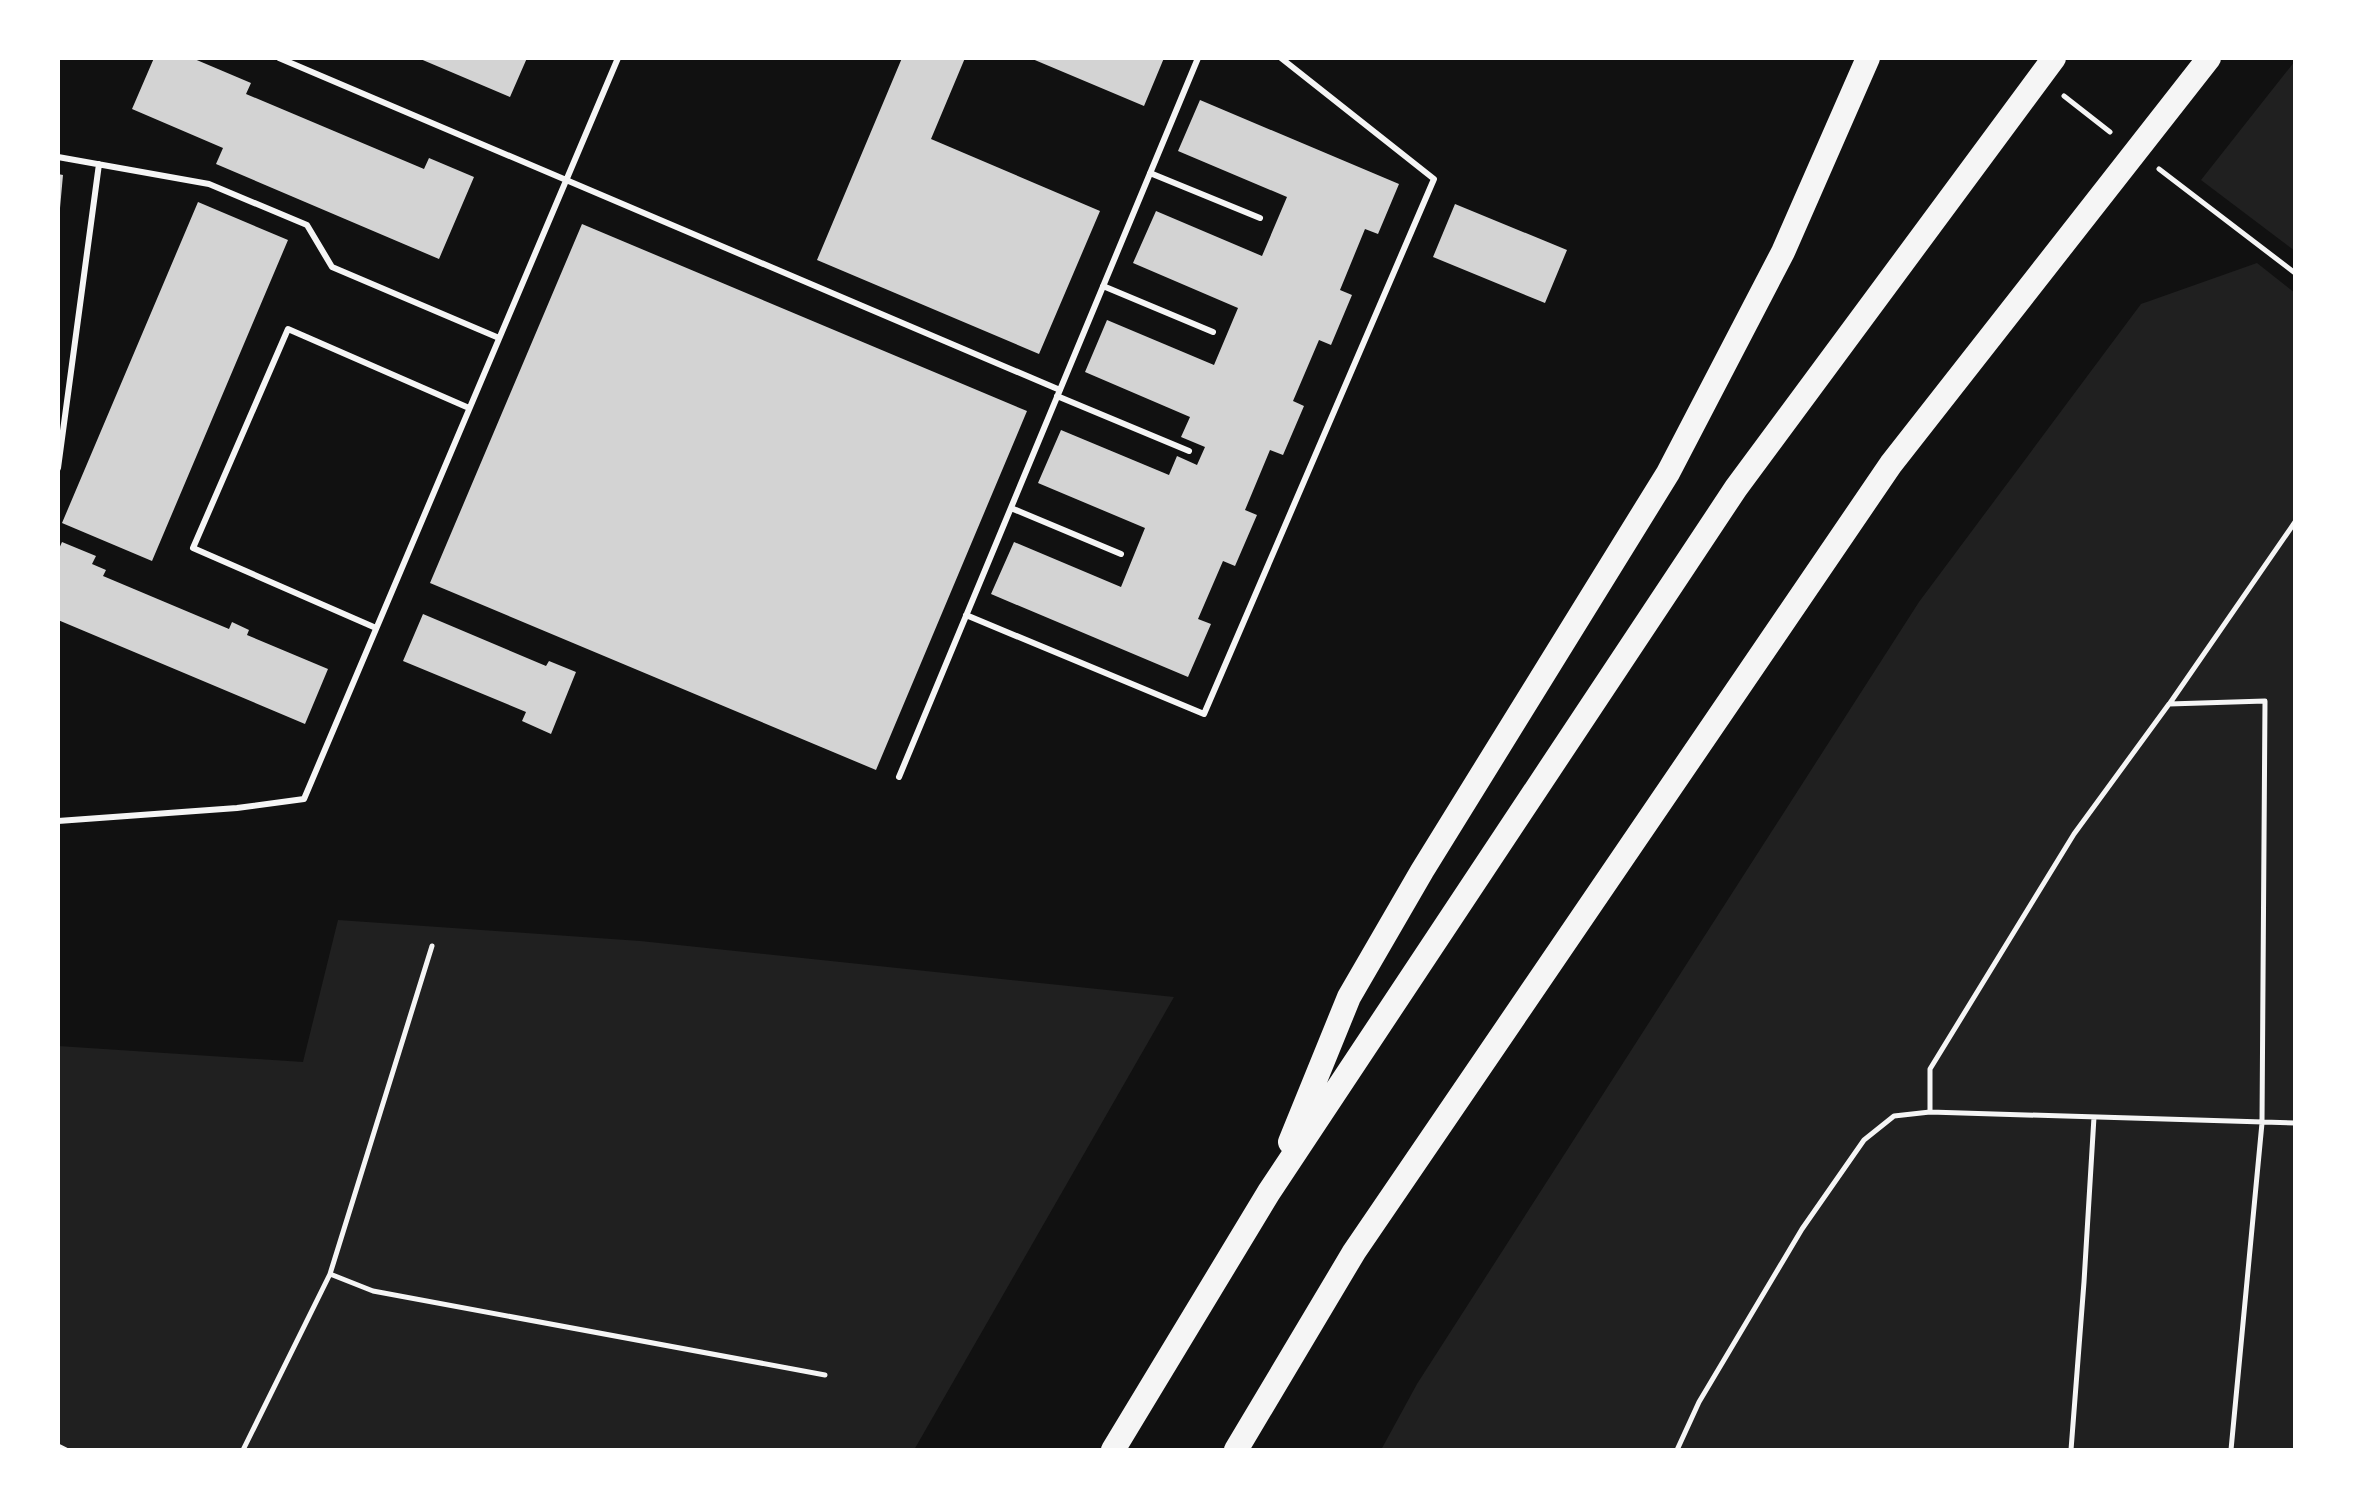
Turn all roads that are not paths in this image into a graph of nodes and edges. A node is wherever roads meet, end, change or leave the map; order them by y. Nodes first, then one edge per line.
1 (279, 58) edge
2 (618, 58) edge
3 (1198, 58) edge
4 (1281, 58) edge
5 (1868, 58) edge
6 (2054, 58) edge
7 (2209, 58) edge
8 (58, 157) edge
9 (99, 164) junction
10 (1150, 173) junction
11 (566, 180) junction
12 (1260, 218) dead end
13 (1103, 286) junction
14 (1213, 332) dead end
15 (499, 338) junction
16 (1058, 393) junction
17 (469, 408) junction
18 (1189, 451) dead end
19 (58, 468) edge
20 (1011, 508) junction
21 (1121, 554) dead end
22 (966, 615) junction
23 (376, 628) junction
24 (899, 777) dead end
25 (58, 821) edge
26 (1269, 1192) junction
27 (1113, 1450) edge
28 (1236, 1450) edge

1 - 11 lane
2 - 11 lane
3 - 10 lane
4 - 22 lane
5 - 26 highway
6 - 26 highway
7 - 28 highway
8 - 9 lane
9 - 15 lane
9 - 19 lane
10 - 12 lane
10 - 13 lane
11 - 15 lane
11 - 16 lane
13 - 14 lane
13 - 16 lane
15 - 17 lane
16 - 18 lane
16 - 20 lane
17 - 23 lane
17 - 23 lane
20 - 21 lane
20 - 22 lane
22 - 24 lane
23 - 25 lane
26 - 27 highway

